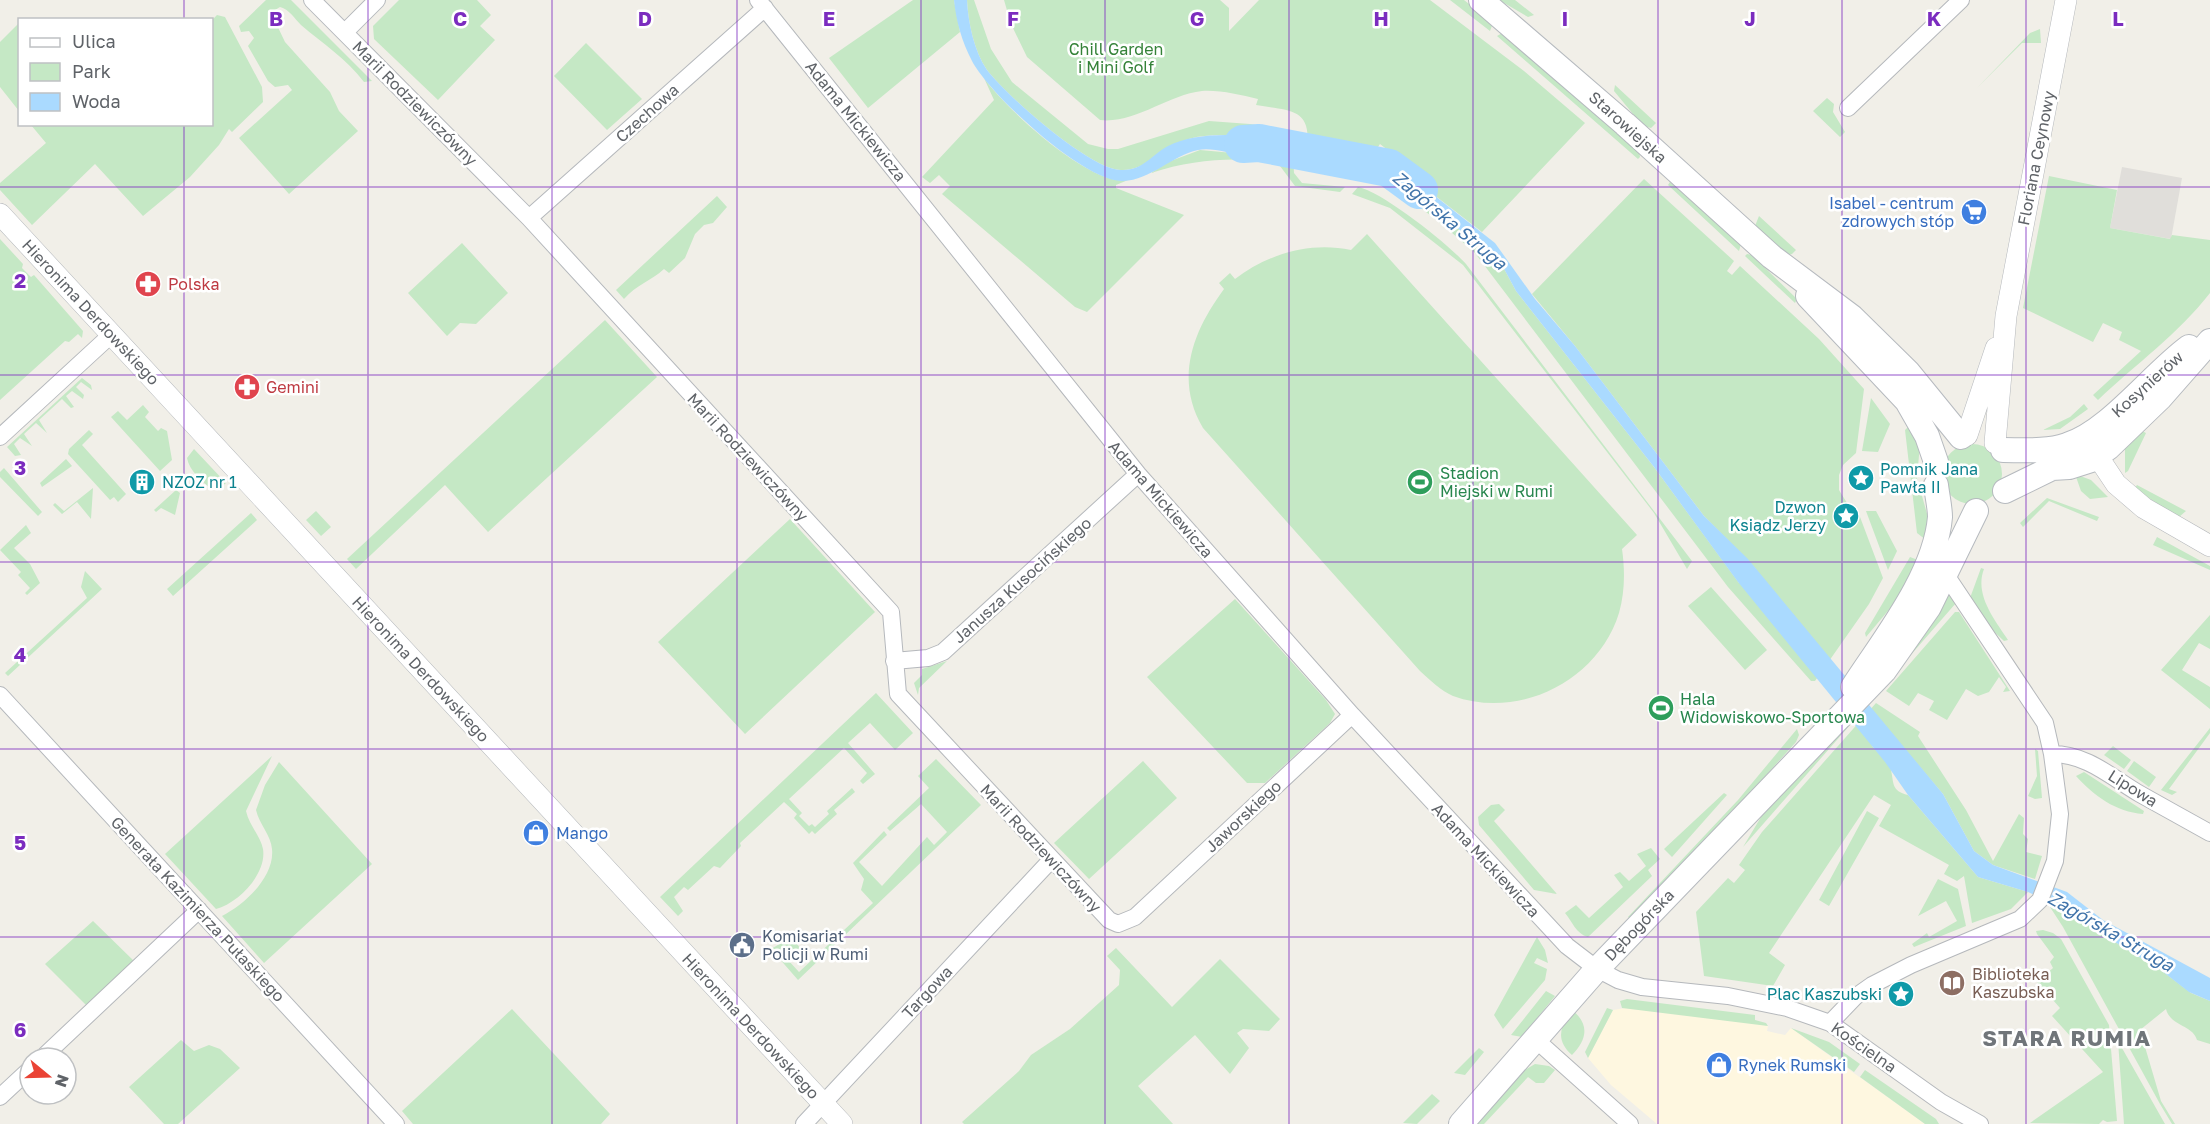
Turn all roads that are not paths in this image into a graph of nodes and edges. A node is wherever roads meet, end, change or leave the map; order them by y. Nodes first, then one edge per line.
1 (312, 0) edge
2 (377, 0) edge
3 (1481, 0) edge
4 (1960, 0) edge
5 (2066, 0) edge
6 (762, 4) edge
7 (345, 32) junction
8 (1848, 108) dead end
9 (0, 214) edge
10 (529, 218) junction
11 (1772, 257) junction
12 (2006, 316) junction
13 (2210, 331) edge
14 (112, 334) junction
15 (2210, 341) edge
16 (1964, 436) junction
17 (0, 437) edge
18 (1999, 446) junction
19 (2091, 446) junction
20 (1936, 473) junction
21 (1138, 474) junction
22 (2005, 491) junction
23 (1976, 510) junction
24 (2210, 546) edge
25 (1946, 575) junction
26 (894, 661) junction
27 (0, 695) edge
28 (1352, 715) junction
29 (1823, 731) junction
30 (2052, 754) junction
31 (2210, 833) edge
32 (1051, 860) junction
33 (199, 910) junction
34 (1135, 917) joint
35 (1597, 969) junction
36 (1830, 1023) junction
37 (1535, 1039) junction
38 (55, 1046) edge
39 (18, 1080) edge
40 (0, 1097) edge
41 (823, 1104) junction
42 (396, 1124) edge
43 (804, 1124) edge
44 (842, 1124) edge
45 (1461, 1124) edge
46 (1630, 1124) edge
47 (1980, 1124) edge

1 - 7 street, Marii Rodziewiczówny
2 - 7 street
3 - 11 main road, Starowiejska
4 - 8 street
5 - 12 street, Floriana Ceynowy
6 - 10 street, Czechowa
6 - 21 street, Adama Mickiewicza
7 - 10 street, Marii Rodziewiczówny
9 - 14 street, Hieronima Derdowskiego
10 - 26 street, Marii Rodziewiczówny
11 - 16 main road, Starowiejska
11 - 20 main road, Starowiejska
12 - 16 street, Floriana Ceynowy
12 - 18 street, Floriana Ceynowy
13 - 19 main road, Kosynierów
14 - 17 street
14 - 41 street, Hieronima Derdowskiego
15 - 19 main road, Kosynierów
16 - 18 main road
16 - 20 main road
18 - 19 main road
18 - 22 main road
19 - 22 main road
19 - 24 street
20 - 23 main road
20 - 29 main road, Dębogórska
21 - 26 street, Janusza Kusocińskiego
21 - 28 street, Adama Mickiewicza
22 - 23 main road
23 - 25 main road, Dębogórska
25 - 29 main road, Dębogórska
25 - 30 street
26 - 32 street, Marii Rodziewiczówny
27 - 33 street, Generała Kazimierza Pułaskiego
28 - 34 street, Jaworskiego
28 - 35 street, Adama Mickiewicza
29 - 35 main road, Dębogórska
30 - 31 street, Lipowa
30 - 36 street
32 - 34 street, Marii Rodziewiczówny
32 - 41 street, Targowa
33 - 38 street
33 - 42 street, Generała Kazimierza Pułaskiego
35 - 36 street, Kościelna
35 - 37 main road, Dębogórska
36 - 47 street, Kościelna
37 - 45 main road, Dębogórska
37 - 46 street
39 - 40 street
41 - 43 street, Targowa
41 - 44 street, Hieronima Derdowskiego

